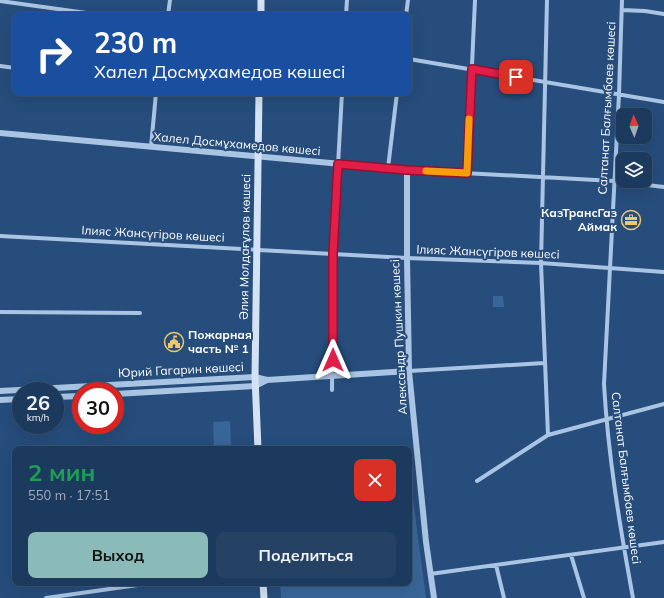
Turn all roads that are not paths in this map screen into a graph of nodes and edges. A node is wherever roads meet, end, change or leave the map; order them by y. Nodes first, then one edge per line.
1 (170, 0) edge
2 (261, 0) edge
3 (347, 0) edge
4 (408, 0) edge
5 (475, 0) edge
6 (547, 0) edge
7 (622, 0) edge
8 (0, 1) edge
9 (622, 10) junction
10 (79, 12) edge
11 (168, 12) edge
12 (261, 12) edge
13 (346, 12) edge
14 (406, 12) edge
15 (664, 14) edge
16 (412, 59) edge
17 (0, 66) edge
18 (12, 68) edge
19 (472, 69) junction
20 (546, 82) junction
21 (619, 94) junction
22 (156, 96) edge
23 (259, 96) edge
24 (342, 96) edge
25 (397, 96) edge
26 (664, 102) edge
27 (0, 134) edge
28 (151, 147) junction
29 (258, 156) junction
30 (338, 164) junction
31 (388, 168) junction
32 (407, 170) junction
33 (467, 173) junction
34 (543, 178) junction
35 (614, 181) junction
36 (664, 187) edge
37 (0, 236) edge
38 (256, 249) junction
39 (333, 254) junction
40 (406, 258) junction
41 (541, 263) junction
42 (610, 267) junction
43 (664, 272) edge
44 (0, 312) edge
45 (140, 313) dead end
46 (544, 363) junction
47 (409, 371) junction
48 (333, 376) junction
49 (254, 378) junction
50 (267, 380) junction
51 (255, 386) junction
52 (332, 390) dead end
53 (0, 391) edge
54 (124, 393) edge
55 (12, 399) edge
56 (0, 400) edge
57 (664, 404) edge
58 (606, 419) junction
59 (548, 435) junction
60 (258, 446) edge
61 (477, 481) dead end
62 (664, 542) edge
63 (624, 548) junction
64 (571, 556) junction
65 (496, 565) junction
66 (430, 574) junction
67 (131, 586) edge
68 (264, 586) edge
69 (46, 598) edge
70 (264, 598) edge
71 (434, 598) edge
72 (504, 598) edge
73 (584, 598) edge
74 (633, 598) edge

1 - 11 street
2 - 12 main road
3 - 13 street
4 - 14 street
5 - 19 street
6 - 20 street
7 - 9 street, Салтанат Балғымбаев көшесі
8 - 10 street
9 - 15 street
9 - 21 street, Салтанат Балғымбаев көшесі
16 - 19 street
17 - 18 street
19 - 20 street
19 - 33 street
20 - 21 street
20 - 34 street
21 - 26 street
21 - 35 street, Салтанат Балғымбаев көшесі
22 - 28 street
23 - 29 main road, Әлия Молдағұлов көшесі
24 - 30 street
25 - 31 street
27 - 28 street, Халел Досмұхамедов көшесі
28 - 29 street, Халел Досмұхамедов көшесі
29 - 30 street, Халел Досмұхамедов көшесі
29 - 38 main road, Әлия Молдағұлов көшесі
30 - 31 street, Халел Досмұхамедов көшесі
30 - 39 street
31 - 32 street, Халел Досмұхамедов көшесі
32 - 33 street, Халел Досмұхамедов көшесі
32 - 40 street, Александр Пушкин көшесі
33 - 34 street, Халел Досмұхамедов көшесі
34 - 35 street, Халел Досмұхамедов көшесі
34 - 41 street
35 - 36 street, Халел Досмұхамедов көшесі
35 - 42 street, Салтанат Балғымбаев көшесі
37 - 38 street, Ілияс Жансүгіров көшесі
38 - 39 street, Ілияс Жансүгіров көшесі
38 - 49 main road, Әлия Молдағұлов көшесі
39 - 40 street, Ілияс Жансүгіров көшесі
39 - 48 street
40 - 41 street, Ілияс Жансүгіров көшесі
40 - 47 street, Александр Пушкин көшесі
41 - 42 street, Ілияс Жансүгіров көшесі
41 - 46 street
42 - 43 street, Ілияс Жансүгіров көшесі
42 - 58 street, Салтанат Балғымбаев көшесі
44 - 45 street
46 - 47 street, Юрий Гагарин көшесі
46 - 59 street
47 - 48 street, Юрий Гагарин көшесі
47 - 66 street, Александр Пушкин көшесі
48 - 50 street, Юрий Гагарин көшесі
48 - 52 street
49 - 50 street, Юрий Гагарин көшесі
49 - 51 main road, Әлия Молдағұлов көшесі
49 - 53 street, Юрий Гагарин көшесі
50 - 51 street, Юрий Гагарин көшесі
51 - 54 street, Юрий Гагарин көшесі
51 - 60 main road, Әлия Молдағұлов көшесі
55 - 56 street
57 - 58 street
58 - 59 street
58 - 63 street, Салтанат Балғымбаев көшесі
59 - 61 street
62 - 63 street
63 - 64 street
63 - 74 street, Салтанат Балғымбаев көшесі
64 - 65 street
64 - 73 street
65 - 66 street
65 - 72 street
66 - 71 street, Александр Пушкин көшесі
67 - 69 street
68 - 70 main road

